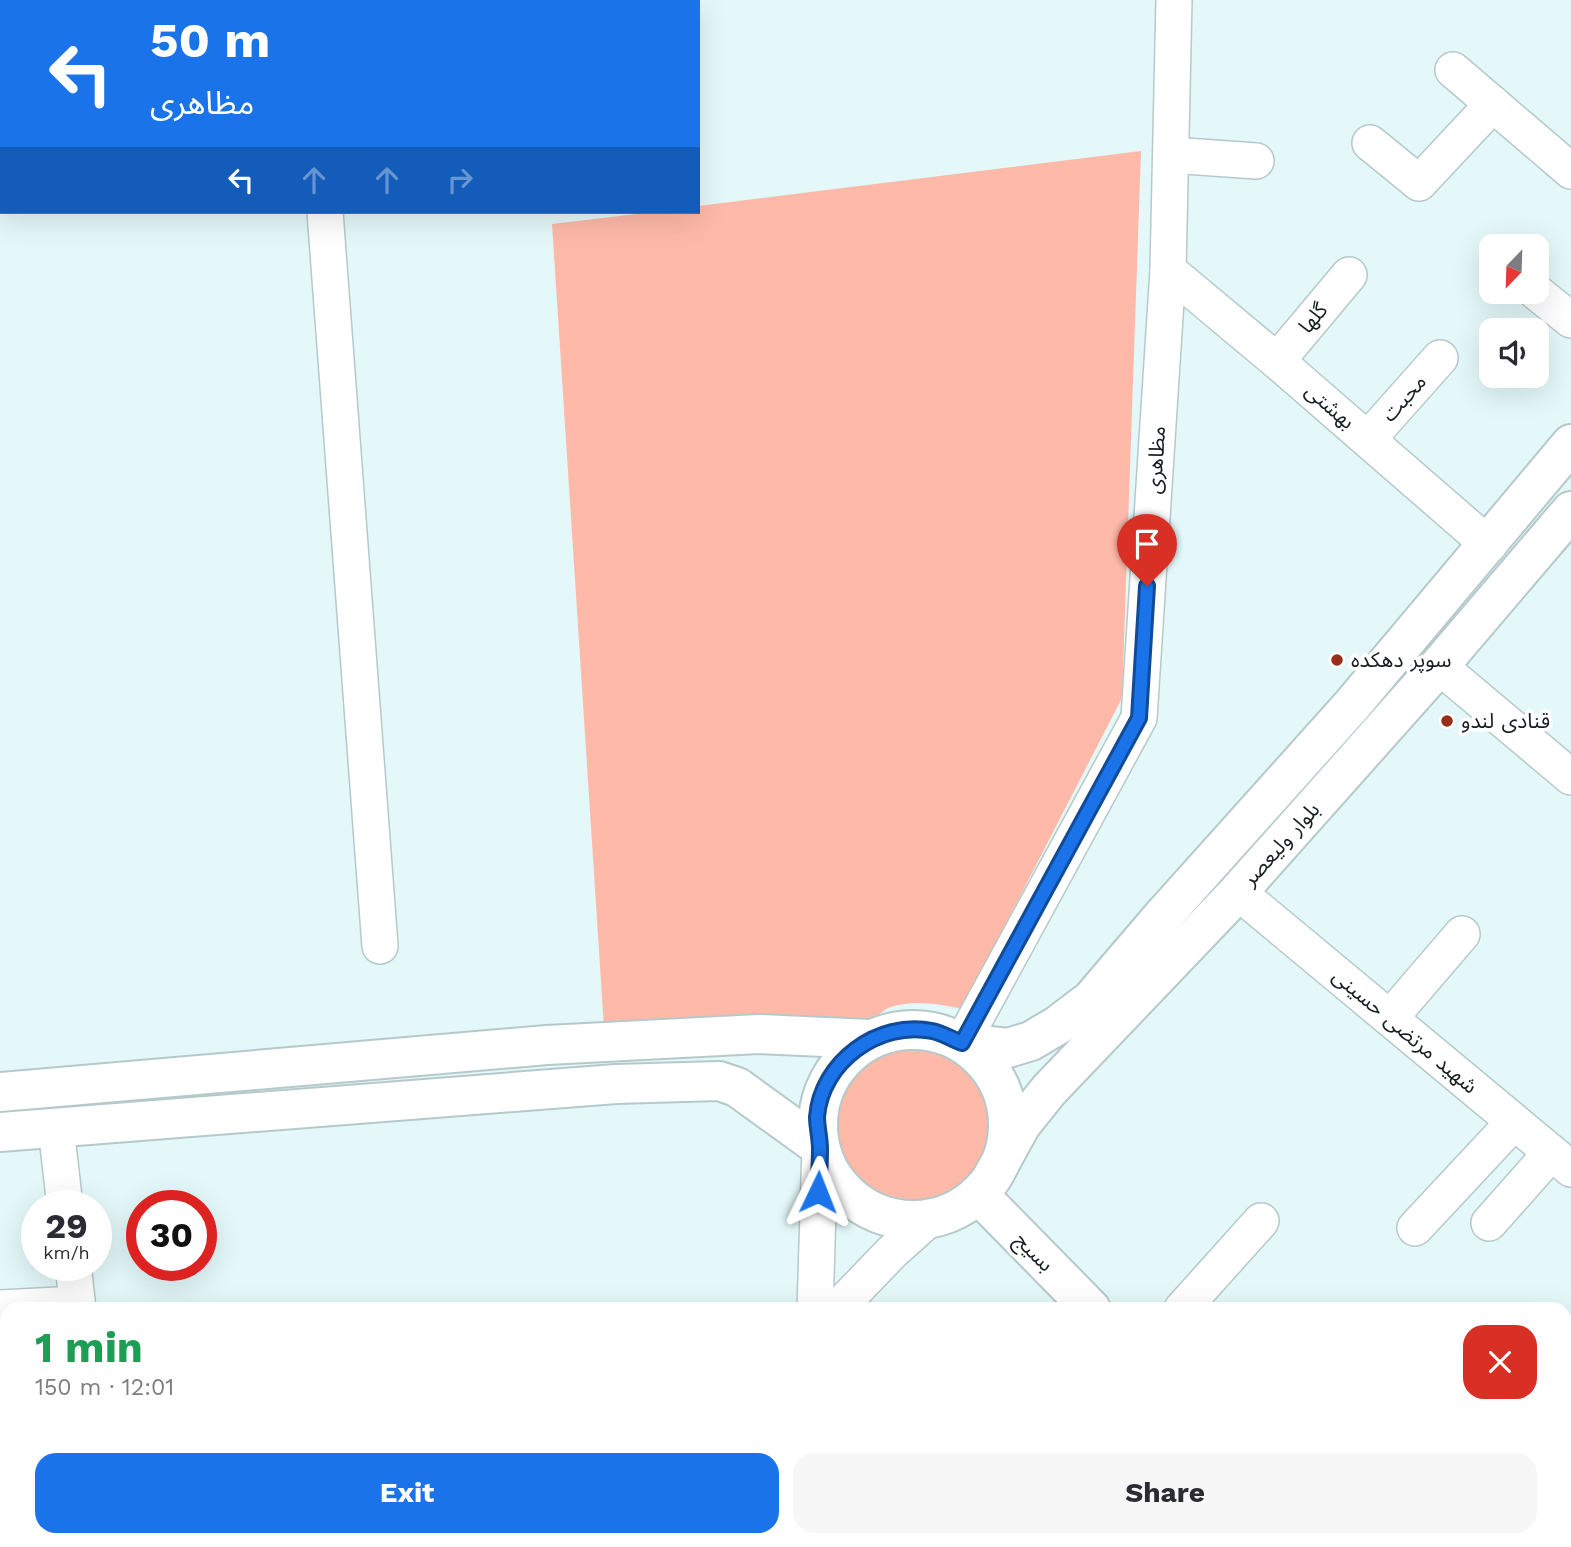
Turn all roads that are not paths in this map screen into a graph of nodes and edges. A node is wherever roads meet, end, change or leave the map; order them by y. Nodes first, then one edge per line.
1 (1174, 0) edge
2 (1452, 70) dead end
3 (1493, 104) junction
4 (1370, 143) dead end
5 (1171, 155) junction
6 (1256, 161) dead end
7 (1571, 171) edge
8 (325, 214) edge
9 (1168, 270) junction
10 (1349, 275) dead end
11 (1549, 302) edge
12 (1571, 320) edge
13 (1440, 358) dead end
14 (1277, 361) junction
15 (1368, 439) junction
16 (1571, 444) edge
17 (1568, 522) edge
18 (1489, 545) junction
19 (1439, 666) junction
20 (1571, 777) edge
21 (1238, 892) junction
22 (1462, 934) dead end
23 (380, 946) dead end
24 (1390, 1018) junction
25 (869, 1039) junction
26 (962, 1043) junction
27 (0, 1092) edge
28 (1514, 1122) junction
29 (56, 1128) junction
30 (0, 1132) edge
31 (820, 1147) junction
32 (1561, 1161) edge
33 (985, 1185) junction
34 (63, 1190) edge
35 (930, 1218) junction
36 (1261, 1221) dead end
37 (1489, 1223) dead end
38 (1415, 1228) dead end
39 (75, 1281) edge
40 (78, 1302) edge
41 (815, 1302) edge
42 (844, 1302) edge
43 (1085, 1302) edge
44 (1188, 1302) edge

1 - 5 street, مظاهری
2 - 3 street
3 - 4 street
3 - 7 street
5 - 6 street
5 - 9 street, مظاهری
8 - 23 street
9 - 14 street, بهشتی
9 - 26 street, مظاهری
10 - 14 street, گلها
11 - 12 street
13 - 15 street, محبت
14 - 15 street, بهشتی
15 - 18 street, بهشتی
16 - 18 street, بلوار ولیعصر
17 - 19 street, بلوار ولیعصر
18 - 26 street, بلوار ولیعصر
19 - 20 street
19 - 21 street, بلوار ولیعصر
21 - 24 street, شهید مرتضی حسینی
21 - 33 street, بلوار ولیعصر
22 - 24 street
24 - 28 street, شهید مرتضی حسینی
25 - 26 street
25 - 27 street
25 - 31 street
26 - 33 street
28 - 32 street, شهید مرتضی حسینی
28 - 38 street
29 - 30 street
29 - 31 street
29 - 34 street
31 - 35 street
31 - 41 street
32 - 37 street
33 - 35 street
33 - 43 street, بسیج
35 - 42 street
36 - 44 street
39 - 40 street

